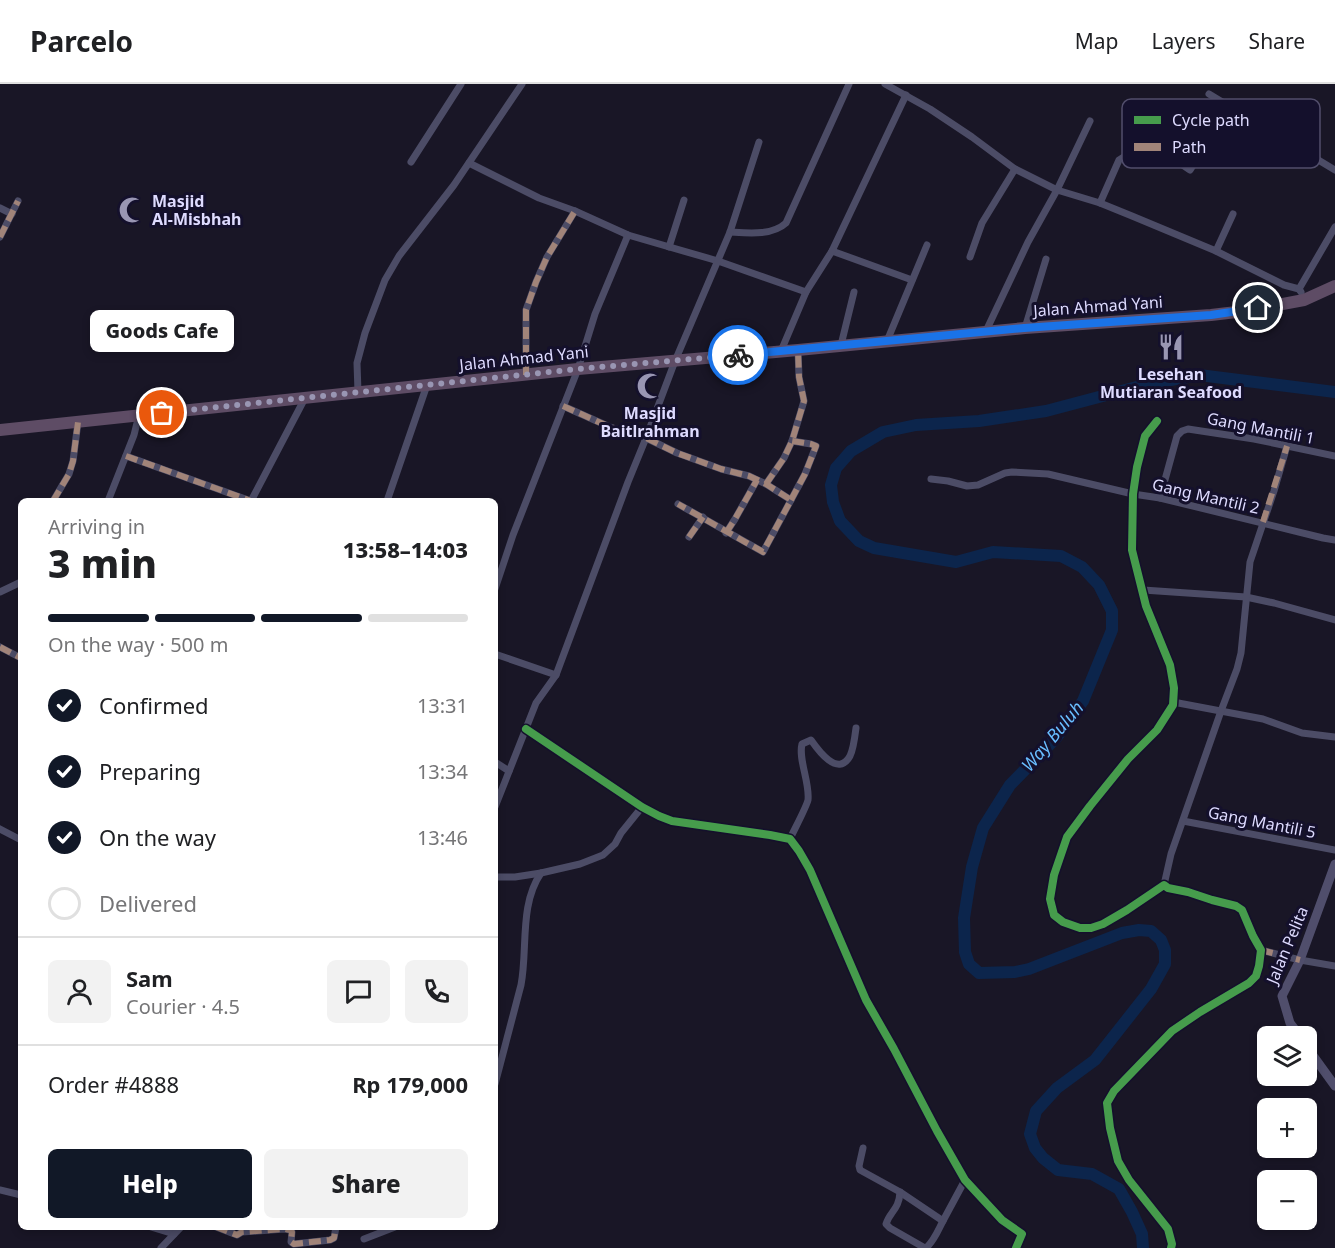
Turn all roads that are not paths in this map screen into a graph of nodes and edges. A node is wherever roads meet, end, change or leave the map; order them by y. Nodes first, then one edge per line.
1 (461, 84) edge
2 (522, 84) edge
3 (849, 84) edge
4 (885, 84) edge
5 (1209, 94) dead end
6 (906, 95) junction
7 (1217, 99) edge
8 (1090, 122) dead end
9 (759, 141) dead end
10 (1122, 158) edge
11 (1320, 161) edge
12 (411, 162) dead end
13 (469, 163) junction
14 (1015, 169) junction
15 (1335, 170) edge
16 (1057, 190) junction
17 (684, 200) dead end
18 (18, 201) dead end
19 (1100, 203) junction
20 (0, 208) edge
21 (575, 211) junction
22 (12, 214) junction
23 (1233, 214) dead end
24 (1335, 227) edge
25 (730, 232) junction
26 (628, 235) junction
27 (0, 237) edge
28 (927, 245) dead end
29 (669, 247) junction
30 (832, 251) junction
31 (1216, 251) junction
32 (970, 257) dead end
33 (1046, 259) dead end
34 (718, 261) junction
35 (912, 280) junction
36 (1335, 286) edge
37 (806, 292) junction
38 (854, 292) dead end
39 (1302, 295) junction
40 (1024, 328) junction
41 (986, 332) junction
42 (887, 341) junction
43 (841, 345) junction
44 (798, 350) junction
45 (781, 351) junction
46 (675, 361) junction
47 (578, 369) junction
48 (526, 375) junction
49 (427, 385) junction
50 (358, 392) junction
51 (305, 398) junction
52 (563, 406) junction
53 (139, 415) junction
54 (1157, 421) dead end
55 (78, 422) junction
56 (0, 430) edge
57 (646, 438) junction
58 (792, 441) junction
59 (1287, 446) junction
60 (126, 456) junction
61 (1335, 456) edge
62 (931, 479) dead end
63 (757, 480) junction
64 (766, 484) junction
65 (1134, 494) junction
66 (54, 498) edge
67 (109, 498) edge
68 (243, 498) edge
69 (253, 498) edge
70 (388, 498) edge
71 (1160, 498) junction
72 (790, 500) junction
73 (678, 504) dead end
74 (703, 517) junction
75 (1263, 522) junction
76 (726, 532) junction
77 (689, 537) dead end
78 (1335, 540) edge
79 (498, 580) edge
80 (18, 583) edge
81 (1143, 590) junction
82 (0, 592) edge
83 (1246, 597) junction
84 (1335, 620) edge
85 (0, 647) edge
86 (498, 655) edge
87 (18, 656) edge
88 (555, 675) junction
89 (1173, 702) junction
90 (1221, 711) junction
91 (856, 728) dead end
92 (526, 729) junction
93 (1335, 736) edge
94 (498, 764) edge
95 (509, 771) junction
96 (498, 799) edge
97 (642, 807) junction
98 (1184, 821) junction
99 (0, 829) edge
100 (18, 838) edge
101 (790, 839) junction
102 (1335, 850) edge
103 (1335, 864) edge
104 (541, 873) junction
105 (498, 877) edge
106 (1164, 885) junction
107 (1261, 950) junction
108 (1299, 960) junction
109 (1335, 966) edge
110 (1292, 1026) edge
111 (1317, 1061) edge
112 (498, 1073) edge
113 (1335, 1086) edge
114 (863, 1148) dead end
115 (966, 1180) junction
116 (0, 1190) edge
117 (900, 1192) junction
118 (18, 1194) edge
119 (943, 1221) junction
120 (161, 1230) edge
121 (178, 1230) edge
122 (225, 1230) edge
123 (271, 1230) edge
124 (290, 1230) edge
125 (335, 1230) edge
126 (386, 1230) edge
127 (174, 1234) junction
128 (364, 1239) dead end
129 (161, 1248) edge
130 (926, 1248) edge
131 (1016, 1248) edge
132 (1171, 1248) edge

1 - 12 street
2 - 13 street
3 - 25 street
4 - 6 street
5 - 7 street
6 - 14 street
6 - 30 street
8 - 16 street
9 - 25 street
10 - 19 street
11 - 15 street
13 - 21 street
13 - 50 street
14 - 16 street
14 - 32 street
16 - 19 street
16 - 41 street
17 - 29 street
18 - 22 street
19 - 31 street
20 - 22 street
21 - 26 street
21 - 48 street
22 - 27 street
23 - 31 street
24 - 39 street
25 - 34 street
26 - 29 street
26 - 47 street
28 - 35 street
29 - 34 street
30 - 35 street
30 - 37 street
31 - 39 street
33 - 40 street
34 - 37 street
34 - 46 street
35 - 42 street
36 - 39 highway, Jalan Ahmad Yani
37 - 45 street
38 - 43 street
39 - 40 highway, Jalan Ahmad Yani
40 - 41 highway, Jalan Ahmad Yani
41 - 42 highway, Jalan Ahmad Yani
42 - 43 highway, Jalan Ahmad Yani
43 - 44 highway, Jalan Ahmad Yani
44 - 45 highway, Jalan Ahmad Yani
44 - 58 street
45 - 46 highway, Jalan Ahmad Yani
46 - 47 highway, Jalan Ahmad Yani
46 - 57 street
47 - 48 highway, Jalan Ahmad Yani
47 - 52 street
48 - 49 highway, Jalan Ahmad Yani
49 - 50 highway, Jalan Ahmad Yani
49 - 70 street
50 - 51 highway, Jalan Ahmad Yani
51 - 53 highway, Jalan Ahmad Yani
51 - 69 street
52 - 57 street
52 - 79 street
53 - 55 highway, Jalan Ahmad Yani
53 - 60 street
54 - 65 street
55 - 56 highway, Jalan Ahmad Yani
55 - 66 street
57 - 63 street
57 - 88 street
58 - 64 street
58 - 72 street
59 - 61 street, Gang Mantili 1
59 - 71 street, Gang Mantili 1
59 - 75 street
60 - 67 street
60 - 68 street
62 - 65 street, Gang Mantili 2
63 - 64 street
63 - 76 street
64 - 72 street
65 - 71 street, Gang Mantili 2
65 - 81 street
71 - 75 street, Gang Mantili 2
72 - 76 street
73 - 74 street
74 - 76 street
74 - 77 street
75 - 78 street, Gang Mantili 2
75 - 83 street
80 - 82 street
81 - 83 street
81 - 89 street
83 - 84 street
83 - 90 street
85 - 87 street
86 - 88 street
88 - 92 street
89 - 90 street
89 - 106 street
90 - 93 street
90 - 98 street
91 - 101 street
92 - 95 street
92 - 97 street
94 - 95 street
95 - 96 street
97 - 101 street
97 - 104 street
98 - 102 street, Gang Mantili 5
98 - 106 street
99 - 100 street
101 - 115 street
103 - 108 street, Jalan Pelita
104 - 105 street
104 - 112 street
106 - 107 street
107 - 108 street
107 - 132 street
108 - 109 street
108 - 110 street, Jalan Pelita
111 - 113 street
114 - 117 street
115 - 119 street
115 - 131 street
116 - 118 street
117 - 119 street
117 - 130 street
119 - 130 street
120 - 127 street
121 - 127 street
122 - 123 street
124 - 125 street
126 - 128 street
127 - 129 street

